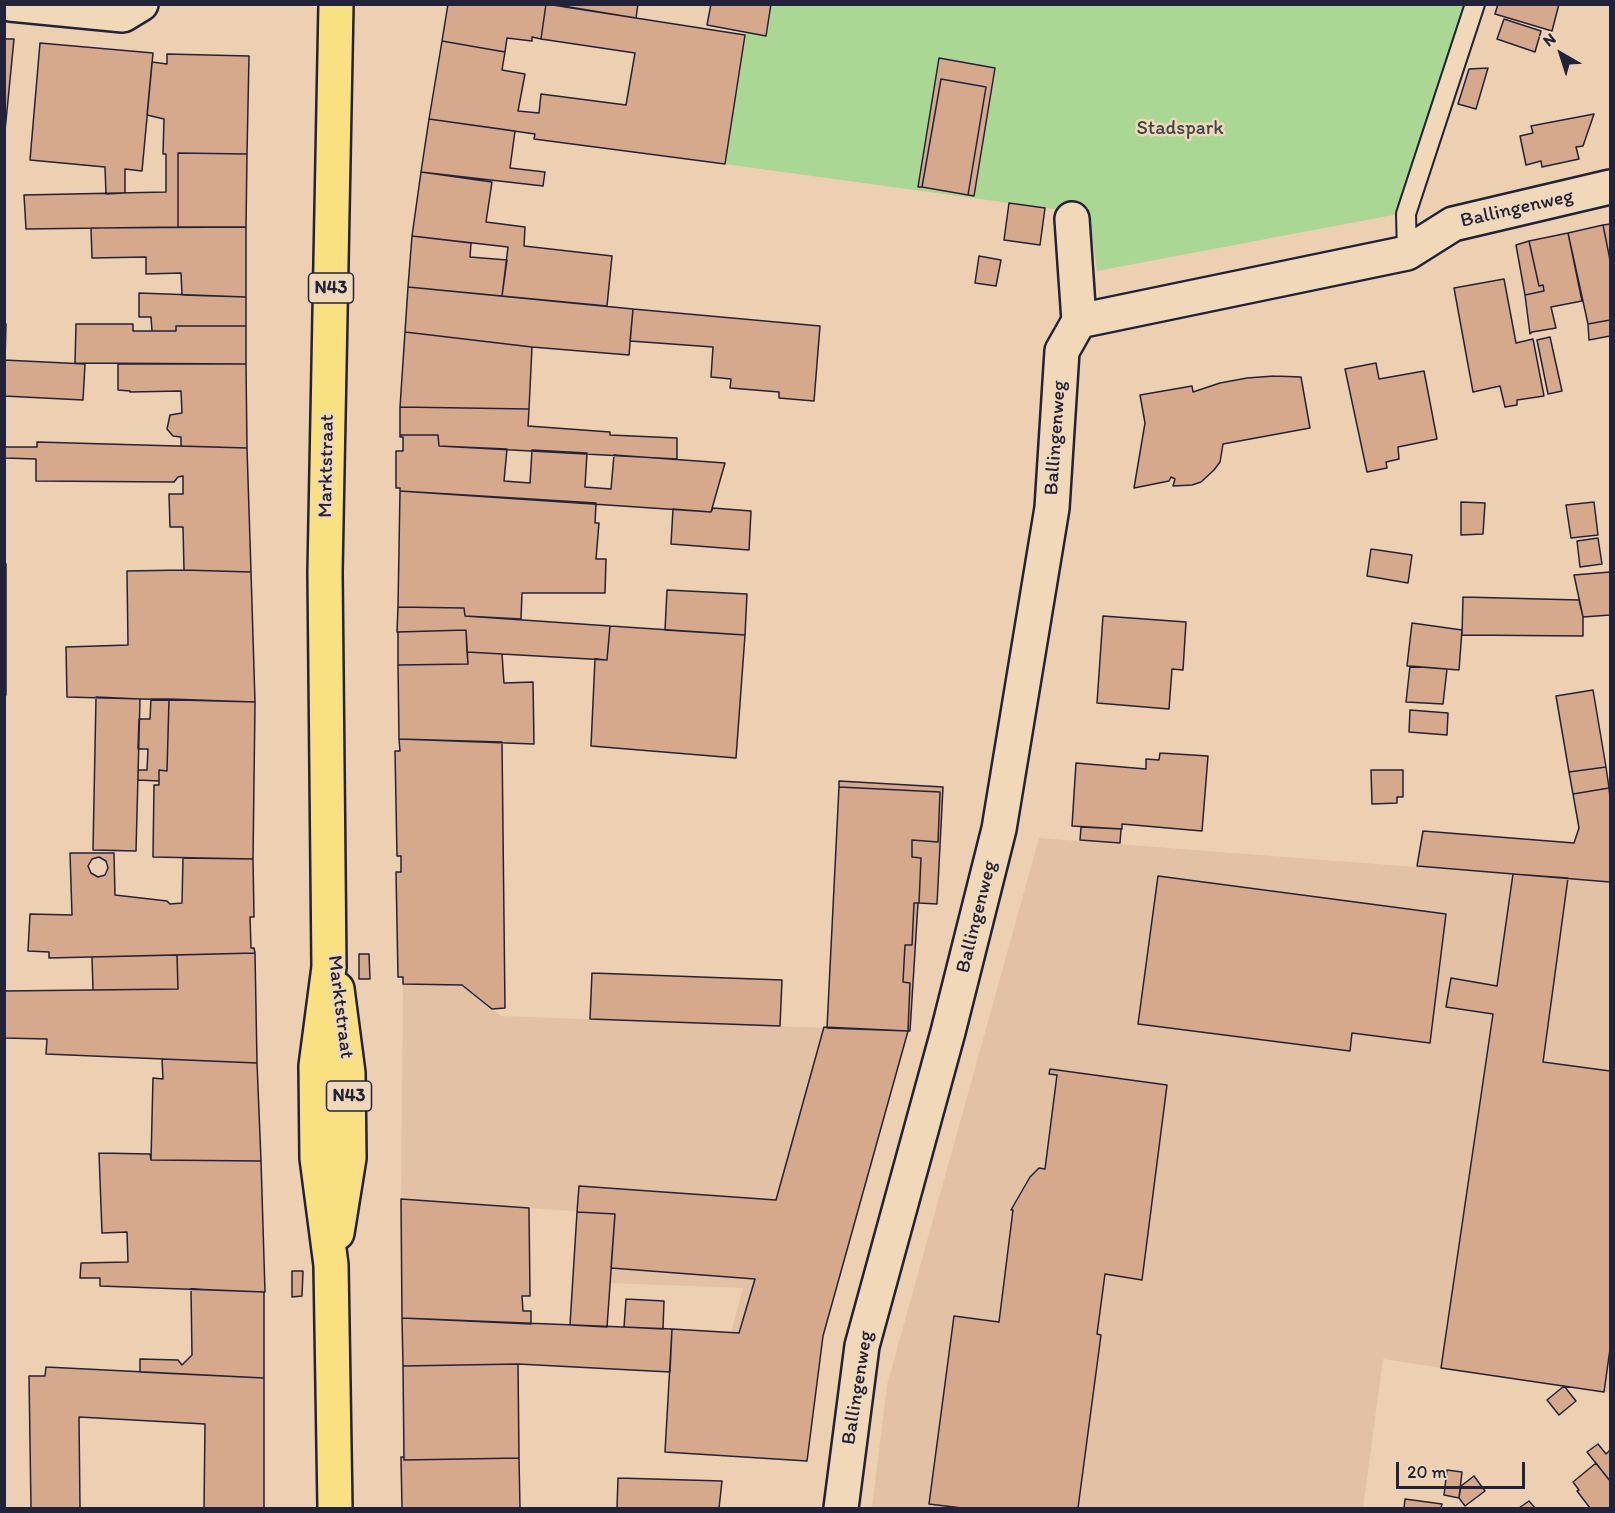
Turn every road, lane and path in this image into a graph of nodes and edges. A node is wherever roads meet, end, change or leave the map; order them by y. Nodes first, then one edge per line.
1 (10, 4) edge
2 (141, 4) edge
3 (336, 4) edge
4 (1475, 4) edge
5 (1611, 187) edge
6 (1072, 219) dead end
7 (1407, 253) junction
8 (1079, 321) junction
9 (335, 1509) edge
10 (841, 1509) edge

1 - 2 street
3 - 9 main road, Marktstraat / N43
4 - 7 lane
5 - 7 street, Ballingenweg
6 - 8 street
7 - 8 street, Ballingenweg
8 - 10 street, Ballingenweg

